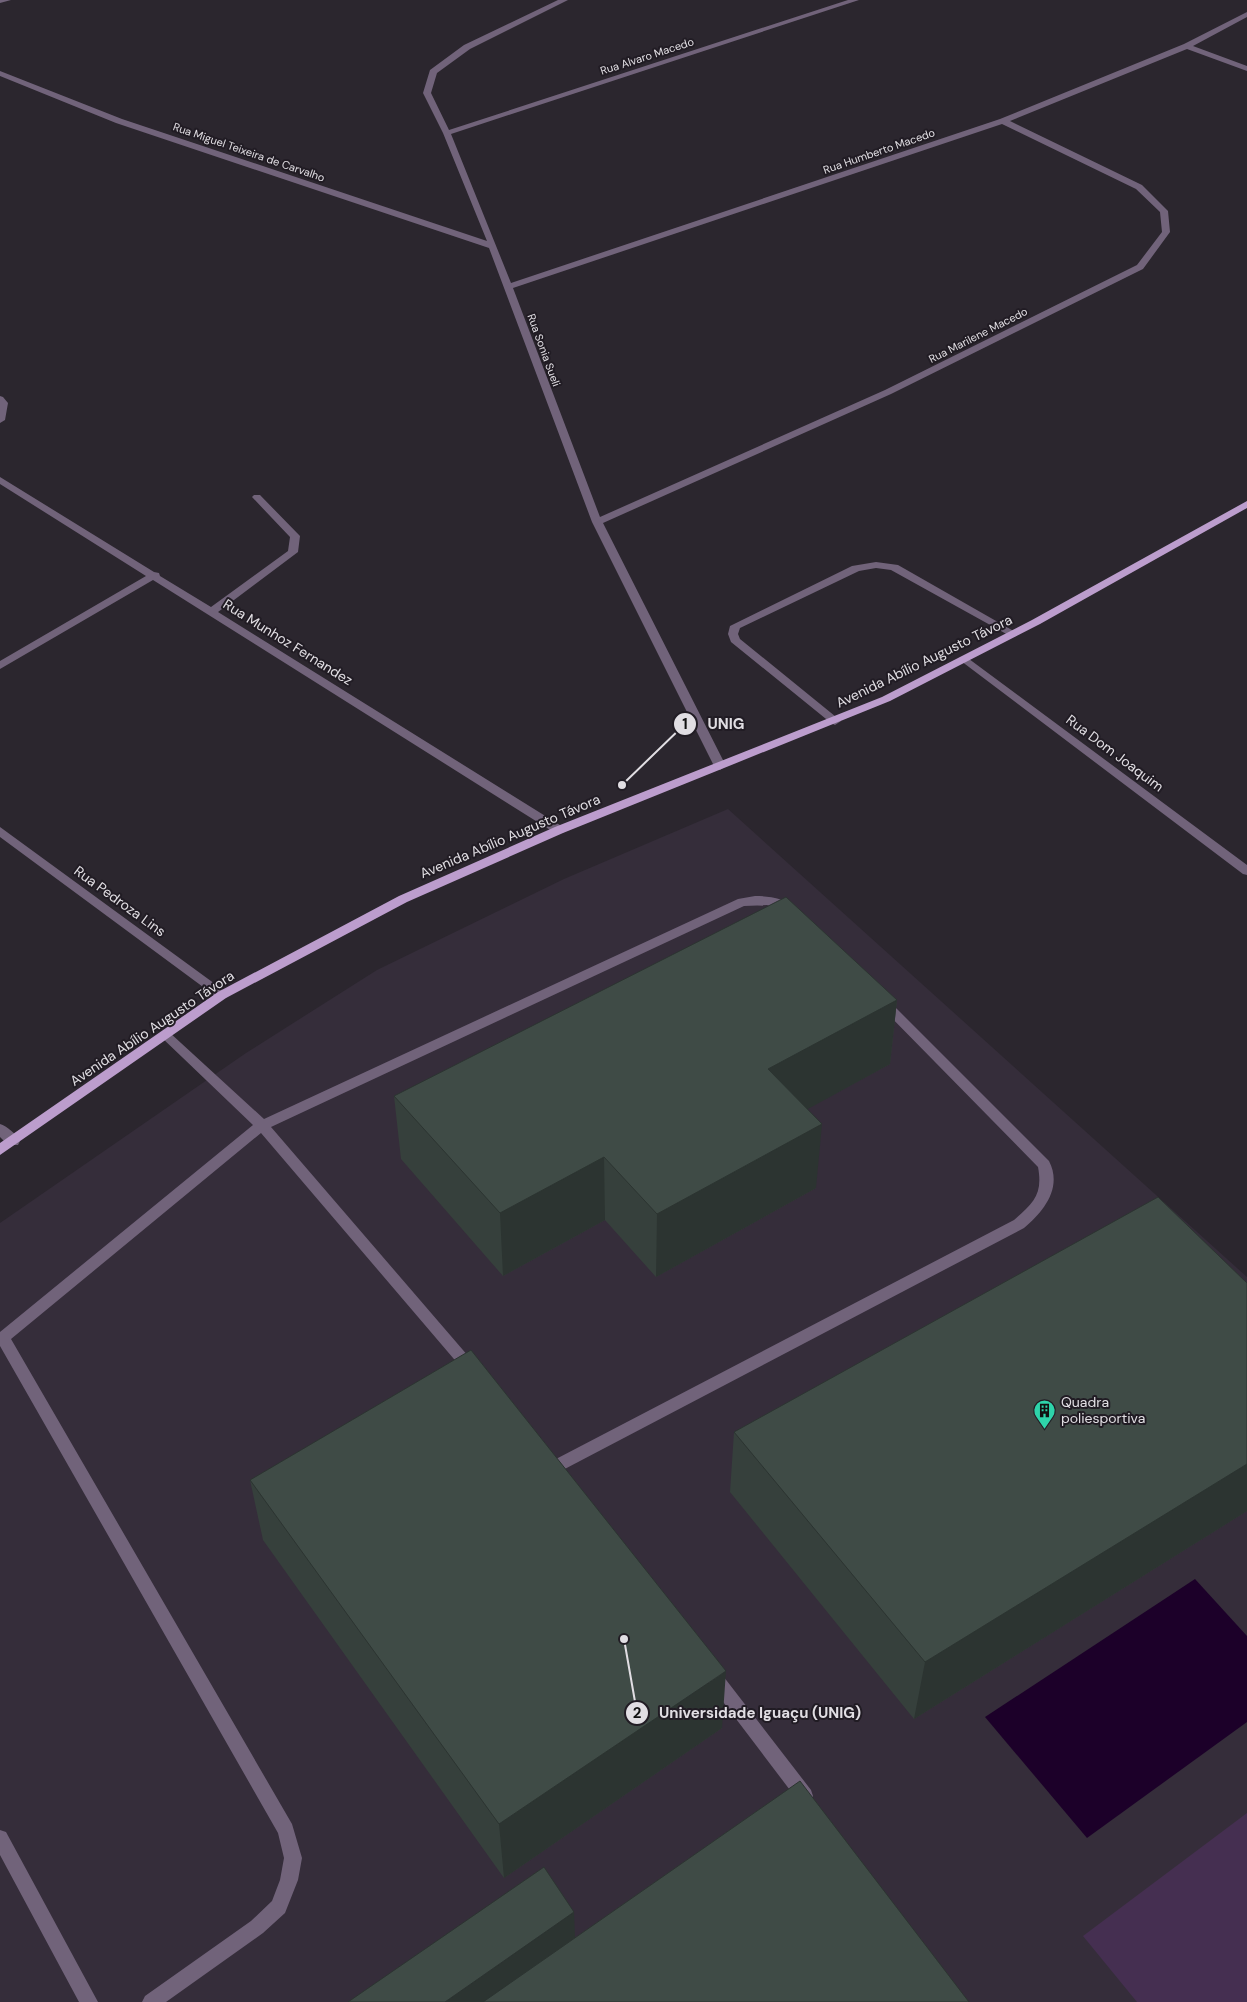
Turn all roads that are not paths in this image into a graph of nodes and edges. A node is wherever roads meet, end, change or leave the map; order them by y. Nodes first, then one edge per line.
1 (7, 0) edge
2 (564, 0) edge
3 (855, 0) edge
4 (0, 1) edge
5 (1247, 14) edge
6 (1187, 46) junction
7 (1247, 69) edge
8 (0, 74) edge
9 (1003, 121) junction
10 (447, 133) junction
11 (493, 246) junction
12 (509, 287) junction
13 (0, 399) edge
14 (0, 420) edge
15 (0, 480) edge
16 (257, 497) dead end
17 (1247, 504) edge
18 (597, 522) junction
19 (155, 576) junction
20 (211, 612) junction
21 (1014, 634) junction
22 (965, 659) junction
23 (0, 666) edge
24 (835, 721) junction
25 (720, 766) junction
26 (559, 830) junction
27 (0, 831) edge
28 (1247, 870) edge
29 (800, 918) edge
30 (222, 994) junction
31 (876, 996) edge
32 (165, 1035) junction
33 (262, 1125) junction
34 (0, 1129) edge
35 (13, 1141) junction
36 (0, 1150) edge
37 (1, 1339) edge
38 (476, 1376) edge
39 (541, 1451) edge
40 (554, 1467) junction
41 (566, 1482) edge
42 (704, 1664) edge
43 (812, 1805) edge
44 (0, 1838) edge
45 (89, 2002) edge
46 (151, 2002) edge

1 - 4 street
2 - 10 street, Rua Sonia Sueli
3 - 10 street, Rua Alvaro Macedo
5 - 6 street, Rua Humberto Macedo
6 - 7 street
6 - 9 street, Rua Humberto Macedo
8 - 11 street, Rua Miguel Teixeira de Carvalho
9 - 12 street, Rua Humberto Macedo
9 - 18 street, Rua Marilene Macedo
10 - 11 street, Rua Sonia Sueli
11 - 12 street, Rua Sonia Sueli
12 - 18 street, Rua Sonia Sueli
13 - 14 street
15 - 19 street, Rua Munhoz Fernandez
16 - 20 street
17 - 21 main road, Avenida Abílio Augusto Távora
18 - 25 street, Rua Sonia Sueli
19 - 20 street, Rua Munhoz Fernandez
19 - 23 street
20 - 26 street, Rua Munhoz Fernandez
21 - 22 main road, Avenida Abílio Augusto Távora
21 - 24 street
22 - 24 main road, Avenida Abílio Augusto Távora
22 - 28 street, Rua Dom Joaquim
24 - 25 main road, Avenida Abílio Augusto Távora
25 - 26 main road, Avenida Abílio Augusto Távora
26 - 30 main road, Avenida Abílio Augusto Távora
27 - 30 street, Rua Pedroza Lins
29 - 33 street
30 - 32 main road, Avenida Abílio Augusto Távora
31 - 40 street
32 - 33 street
32 - 35 main road, Avenida Abílio Augusto Távora
33 - 37 street
33 - 38 street
34 - 35 street
35 - 36 main road, Avenida Abílio Augusto Távora
37 - 46 street
39 - 40 street
40 - 41 street
42 - 43 street
44 - 45 street

